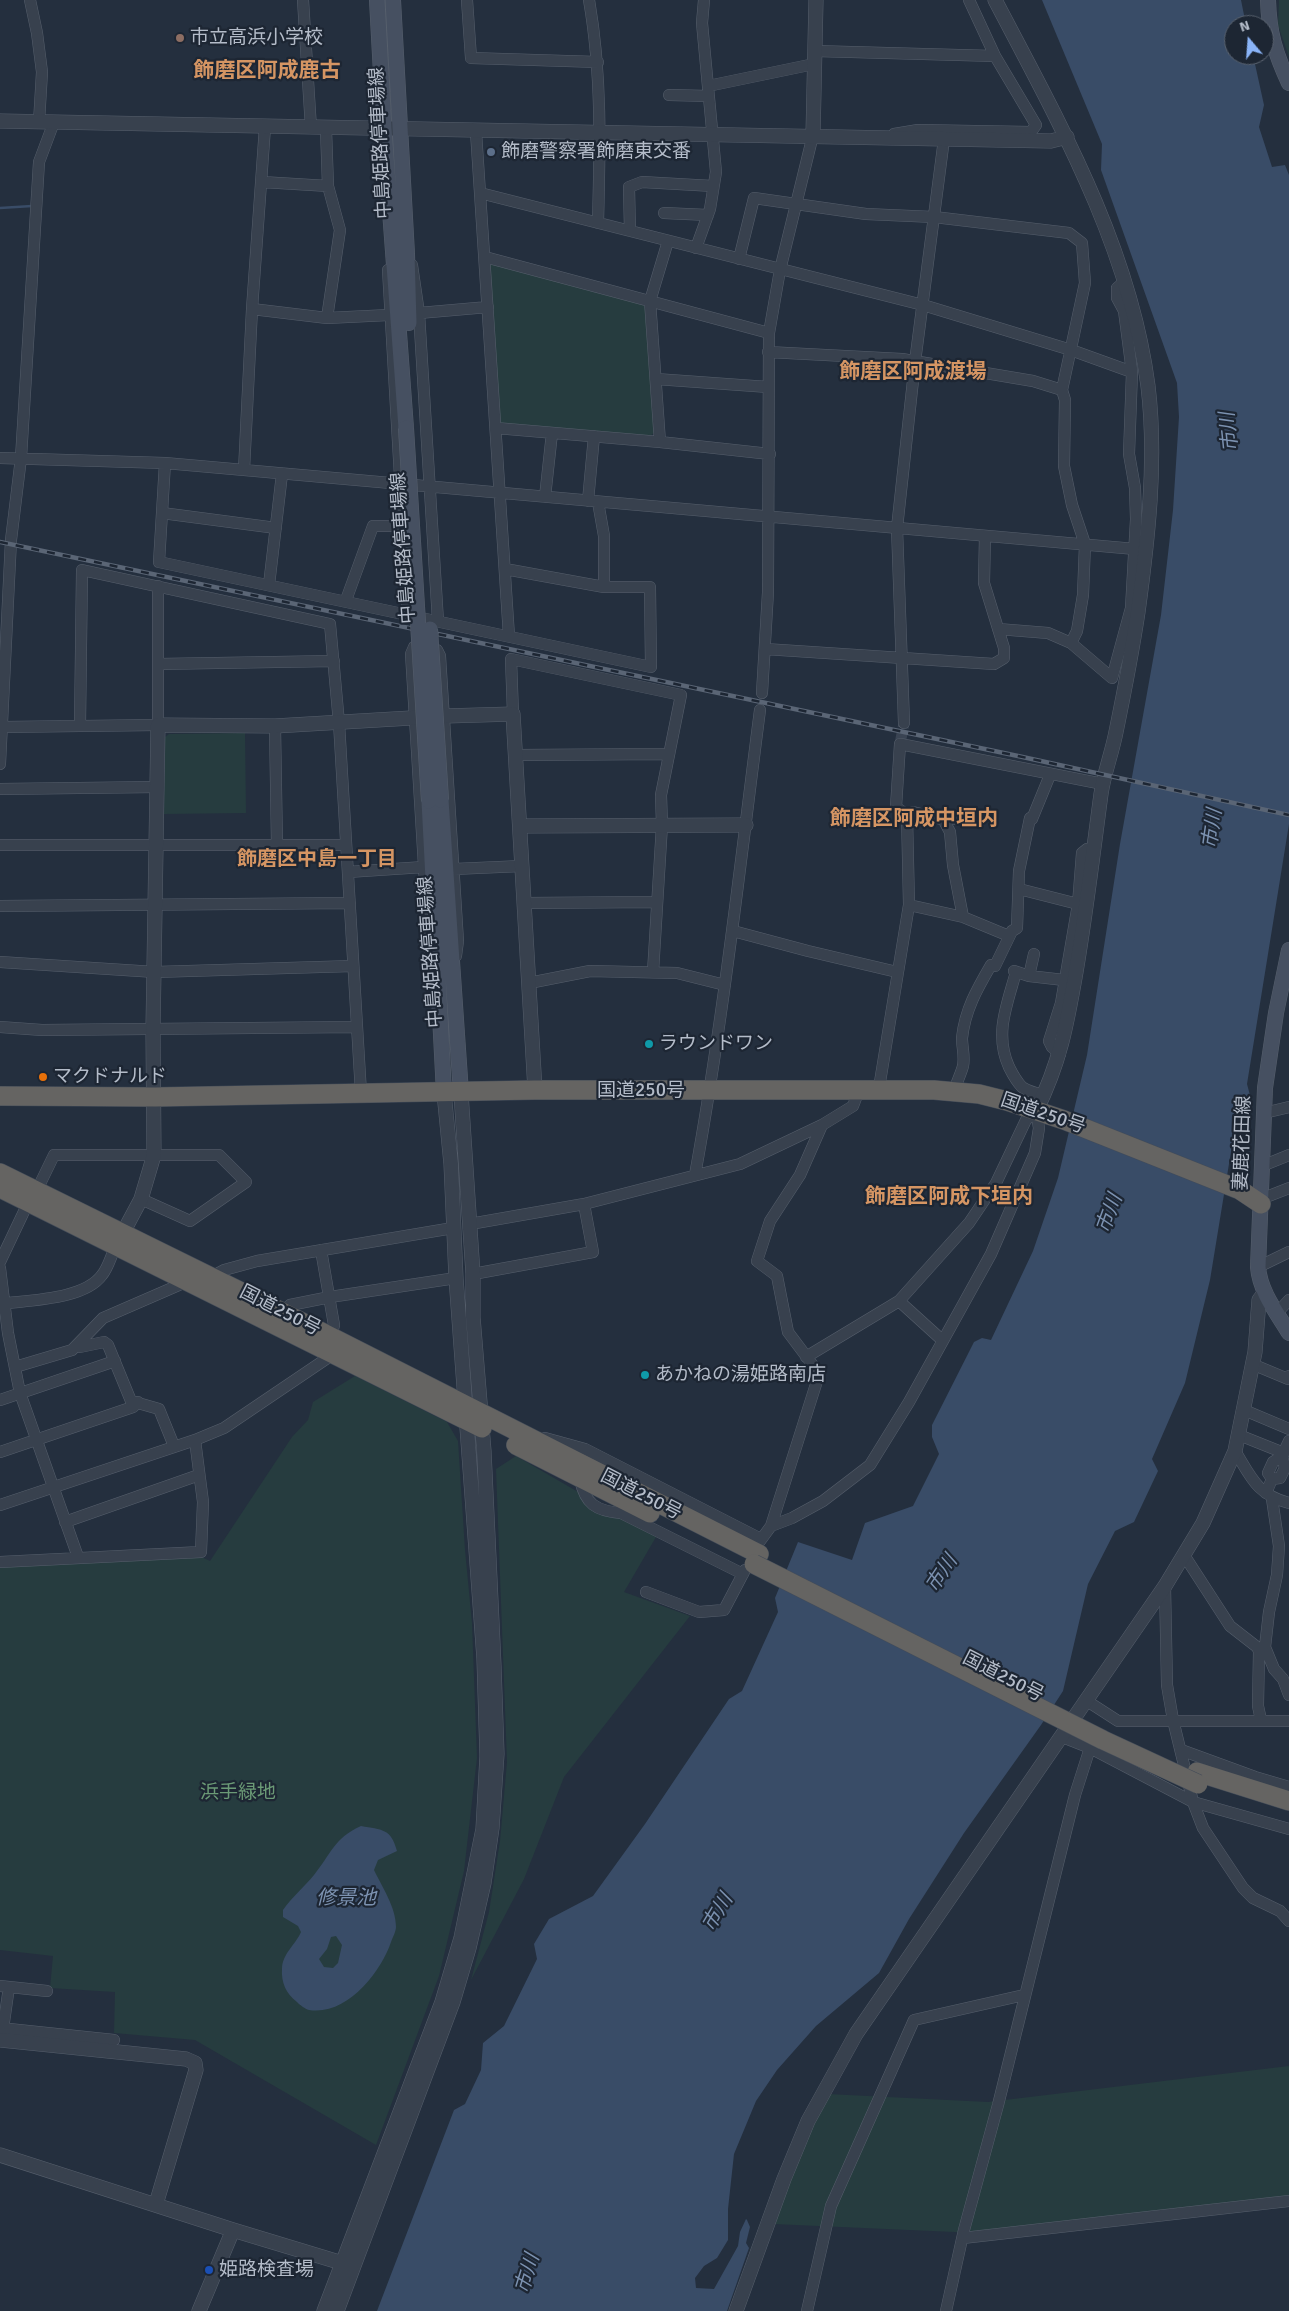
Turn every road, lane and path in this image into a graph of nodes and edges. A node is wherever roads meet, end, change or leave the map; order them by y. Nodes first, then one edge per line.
1 (30, 0) edge
2 (303, 0) edge
3 (377, 0) edge
4 (393, 0) edge
5 (467, 0) edge
6 (589, 0) edge
7 (704, 0) edge
8 (816, 0) edge
9 (969, 0) edge
10 (994, 0) edge
11 (1268, 0) edge
12 (995, 56) junction
13 (815, 58) junction
14 (598, 62) junction
15 (1289, 83) edge
16 (708, 91) junction
17 (669, 95) dead end
18 (0, 121) edge
19 (39, 122) junction
20 (54, 122) junction
21 (265, 127) junction
22 (311, 128) junction
23 (326, 129) junction
24 (384, 129) junction
25 (401, 129) junction
26 (476, 132) junction
27 (600, 132) junction
28 (712, 134) junction
29 (813, 135) junction
30 (1067, 137) junction
31 (862, 138) junction
32 (944, 139) junction
33 (262, 182) junction
34 (328, 186) junction
35 (713, 186) junction
36 (480, 193) junction
37 (796, 204) junction
38 (664, 213) dead end
39 (708, 215) junction
40 (934, 217) junction
41 (598, 223) junction
42 (630, 232) junction
43 (668, 241) junction
44 (696, 248) junction
45 (400, 255) junction
46 (485, 257) junction
47 (738, 260) junction
48 (780, 270) junction
49 (1124, 282) junction
50 (650, 301) junction
51 (923, 305) junction
52 (488, 307) junction
53 (252, 310) junction
54 (419, 313) junction
55 (389, 315) junction
56 (327, 318) junction
57 (769, 333) junction
58 (1071, 350) junction
59 (768, 352) junction
60 (915, 362) junction
61 (1132, 372) junction
62 (656, 379) junction
63 (768, 387) junction
64 (1062, 390) junction
65 (496, 428) junction
66 (552, 433) junction
67 (594, 436) junction
68 (660, 442) junction
69 (770, 454) junction
70 (0, 458) edge
71 (21, 458) junction
72 (165, 463) junction
73 (244, 470) junction
74 (282, 474) junction
75 (399, 485) junction
76 (430, 487) junction
77 (500, 492) junction
78 (544, 497) junction
79 (593, 501) junction
80 (162, 513) junction
81 (768, 518) junction
82 (402, 526) junction
83 (276, 528) junction
84 (897, 528) junction
85 (985, 536) junction
86 (1085, 544) junction
87 (1135, 549) junction
88 (504, 569) junction
89 (269, 585) junction
90 (158, 586) junction
91 (604, 587) junction
92 (346, 600) junction
93 (4, 602) edge
94 (1134, 610) junction
95 (408, 615) junction
96 (438, 621) junction
97 (998, 629) junction
98 (509, 636) junction
99 (1071, 643) junction
100 (765, 649) junction
101 (901, 658) junction
102 (334, 661) junction
103 (158, 664) junction
104 (762, 693) dead end
105 (760, 710) dead end
106 (512, 714) junction
107 (445, 716) junction
108 (416, 717) junction
109 (339, 723) junction
110 (904, 723) tunnel mouth
111 (158, 725) junction
112 (80, 726) junction
113 (275, 726) junction
114 (1, 728) edge
115 (668, 754) junction
116 (515, 755) junction
117 (0, 764) edge
118 (1050, 775) junction
119 (1103, 784) junction
120 (157, 787) junction
121 (0, 789) edge
122 (435, 801) junction
123 (907, 815) junction
124 (974, 818) dead end
125 (943, 819) junction
126 (662, 825) junction
127 (746, 825) junction
128 (520, 826) junction
129 (0, 845) edge
130 (156, 845) junction
131 (277, 845) junction
132 (346, 845) junction
133 (1093, 850) junction
134 (522, 866) junction
135 (424, 867) junction
136 (454, 869) junction
137 (348, 872) junction
138 (1019, 889) junction
139 (656, 902) junction
140 (350, 903) junction
141 (524, 903) junction
142 (156, 904) junction
143 (1078, 904) junction
144 (909, 905) junction
145 (0, 906) edge
146 (963, 917) junction
147 (733, 931) junction
148 (1009, 936) junction
149 (1289, 950) edge
150 (1034, 954) dead end
151 (0, 962) edge
152 (352, 966) junction
153 (155, 972) junction
154 (653, 972) junction
155 (897, 972) junction
156 (453, 975) junction
157 (1029, 976) junction
158 (1064, 980) junction
159 (438, 982) junction
160 (529, 983) junction
161 (725, 985) junction
162 (0, 1027) edge
163 (357, 1027) junction
164 (153, 1028) junction
165 (1060, 1054) junction
166 (879, 1088) junction
167 (535, 1090) junction
168 (860, 1090) junction
169 (710, 1091) junction
170 (954, 1092) junction
171 (361, 1093) junction
172 (453, 1093) junction
173 (0, 1096) edge
174 (155, 1097) junction
175 (1040, 1104) junction
176 (1289, 1107) edge
177 (1264, 1113) junction
178 (822, 1126) junction
179 (154, 1155) junction
180 (1289, 1155) edge
181 (1262, 1166) junction
182 (0, 1173) edge
183 (695, 1175) junction
184 (0, 1188) edge
185 (1289, 1188) edge
186 (33, 1197) junction
187 (141, 1199) junction
188 (1261, 1201) junction
189 (584, 1204) junction
190 (470, 1224) junction
191 (453, 1228) junction
192 (119, 1241) junction
193 (321, 1250) junction
194 (1289, 1252) edge
195 (0, 1262) edge
196 (1258, 1267) junction
197 (0, 1268) edge
198 (474, 1274) junction
199 (212, 1277) junction
200 (456, 1278) junction
201 (183, 1279) junction
202 (1265, 1292) junction
203 (330, 1297) junction
204 (1289, 1300) edge
205 (899, 1301) junction
206 (2, 1304) edge
207 (282, 1312) junction
208 (1277, 1313) junction
209 (1289, 1333) edge
210 (942, 1340) junction
211 (77, 1345) junction
212 (331, 1346) junction
213 (806, 1357) junction
214 (114, 1361) junction
215 (1252, 1364) junction
216 (15, 1366) junction
217 (1289, 1376) edge
218 (20, 1393) junction
219 (0, 1400) edge
220 (138, 1402) junction
221 (1244, 1410) junction
222 (474, 1417) junction
223 (1289, 1429) edge
224 (1239, 1434) junction
225 (36, 1439) junction
226 (195, 1440) junction
227 (1289, 1441) edge
228 (174, 1446) junction
229 (1235, 1451) junction
230 (0, 1452) edge
231 (1283, 1454) junction
232 (200, 1475) junction
233 (52, 1487) junction
234 (1269, 1496) junction
235 (1289, 1503) edge
236 (0, 1505) edge
237 (65, 1522) junction
238 (771, 1526) junction
239 (1184, 1555) junction
240 (78, 1557) junction
241 (754, 1557) junction
242 (0, 1562) edge
243 (1165, 1586) junction
244 (646, 1592) dead end
245 (1289, 1695) edge
246 (1087, 1701) junction
247 (1173, 1720) junction
248 (1261, 1720) junction
249 (1289, 1721) edge
250 (1062, 1737) junction
251 (1090, 1748) junction
252 (1181, 1750) junction
253 (1197, 1778) junction
254 (1289, 1787) edge
255 (1289, 1801) edge
256 (1193, 1802) junction
257 (1289, 1814) edge
258 (1289, 1829) edge
259 (1289, 1921) edge
260 (5, 1986) edge
261 (47, 1991) dead end
262 (1024, 1995) junction
263 (1, 2032) edge
264 (114, 2040) dead end
265 (0, 2155) edge
266 (1289, 2201) edge
267 (156, 2204) junction
268 (233, 2230) junction
269 (963, 2238) junction
270 (349, 2265) junction
271 (199, 2311) edge
272 (324, 2311) edge
273 (337, 2311) edge
274 (736, 2311) edge
275 (807, 2311) edge
276 (946, 2311) edge

1 - 19 street
2 - 22 street
3 - 24 main road, 中島姫路停車場線
4 - 25 main road, 中島姫路停車場線
5 - 14 street
6 - 14 street
7 - 16 street
8 - 13 street
9 - 12 street
10 - 30 street
11 - 15 main road
12 - 13 street
12 - 31 street
13 - 16 street
13 - 29 street
14 - 27 street
16 - 17 street
16 - 28 street
18 - 19 street
19 - 20 street
20 - 21 street
20 - 71 street
21 - 22 street
21 - 33 street
22 - 23 street
23 - 24 street
23 - 34 street
24 - 25 street
24 - 45 main road, 中島姫路停車場線
25 - 26 street
25 - 45 main road, 中島姫路停車場線
26 - 27 street
26 - 36 street
27 - 28 street
27 - 41 street
28 - 29 street
28 - 35 street
29 - 31 street
29 - 37 street
30 - 32 street
30 - 49 street
31 - 32 street
32 - 40 street
33 - 34 street
33 - 53 street
34 - 56 street
35 - 39 street
35 - 42 street
36 - 41 street
36 - 46 street
37 - 40 street
37 - 47 street
37 - 48 street
38 - 39 street
39 - 44 street
40 - 51 street
40 - 58 street
41 - 42 street
42 - 43 street
43 - 44 street
43 - 50 street
44 - 47 street
45 - 54 street
45 - 55 street
45 - 122 main road, 中島姫路停車場線, bridge
46 - 50 street
46 - 52 street
47 - 48 street
48 - 51 street
48 - 57 street
49 - 61 street
49 - 94 street
50 - 57 street
50 - 62 street
51 - 58 street
51 - 60 street
52 - 54 street
52 - 65 street
53 - 56 street
53 - 73 street
54 - 76 street
55 - 56 street
55 - 75 street
57 - 59 street
58 - 61 street
58 - 64 street
59 - 60 street
59 - 63 street
60 - 64 street
60 - 84 street
61 - 87 street
62 - 63 street
62 - 68 street
63 - 69 street
64 - 86 street
65 - 66 street
65 - 77 street
66 - 67 street
66 - 78 street
67 - 68 street
67 - 79 street
68 - 69 street
69 - 81 street
70 - 71 street
71 - 72 street
71 - 93 street
72 - 73 street
72 - 80 street
73 - 74 street
74 - 75 street
74 - 83 street
75 - 76 street
75 - 82 street
76 - 77 street
76 - 96 street
77 - 78 street
77 - 88 street
78 - 79 street
79 - 81 street
79 - 91 street
80 - 83 street
80 - 89 street
81 - 84 street
81 - 100 street
82 - 92 street
82 - 95 street
83 - 89 street
84 - 85 street
84 - 101 street
85 - 86 street
85 - 97 street
86 - 87 street
86 - 99 street
87 - 94 street
88 - 91 street
88 - 98 street
89 - 92 street
90 - 102 street
90 - 103 street
90 - 112 street
91 - 98 street
92 - 95 street
93 - 114 street
94 - 99 street
94 - 119 street
95 - 96 street
96 - 98 street
97 - 99 street
97 - 101 street
100 - 101 street
100 - 104 street
101 - 110 street
102 - 103 street
102 - 109 street
103 - 111 street
105 - 127 street
106 - 107 street
106 - 115 street
106 - 116 street
107 - 108 street
107 - 108 street
107 - 136 street
108 - 109 street
108 - 135 street
109 - 113 street
109 - 132 street
111 - 112 street
111 - 113 street
111 - 120 street
112 - 114 street
113 - 131 street
114 - 117 street
115 - 116 street
115 - 126 street
116 - 128 street
118 - 119 street
118 - 123 street
118 - 138 street
119 - 133 street
120 - 121 street
120 - 130 street
122 - 156 main road, 中島姫路停車場線
122 - 159 main road, 中島姫路停車場線
123 - 125 street
123 - 144 street
124 - 125 street
125 - 146 street
126 - 127 street
126 - 128 street
126 - 139 street
127 - 147 street
128 - 134 street
129 - 130 street
130 - 131 street
130 - 142 street
131 - 132 street
132 - 137 street
133 - 143 street
133 - 165 street
134 - 136 street
134 - 141 street
135 - 137 street
135 - 159 street
136 - 156 street
137 - 140 street
138 - 143 street
138 - 148 street
139 - 141 street
139 - 154 street
140 - 142 street
140 - 152 street
141 - 160 street
142 - 145 street
142 - 153 street
143 - 158 street
144 - 146 street
144 - 155 street
146 - 148 street
147 - 155 street
147 - 161 street
148 - 170 street
149 - 177 main road, 妻鹿花田線
150 - 157 street
151 - 153 street
152 - 153 street
152 - 163 street
153 - 164 street
154 - 160 street
154 - 161 street
155 - 166 street
156 - 172 main road, 中島姫路停車場線
157 - 158 street
157 - 175 street
158 - 165 street
159 - 172 main road, 中島姫路停車場線
160 - 167 street
161 - 169 street
162 - 164 street
163 - 164 street
163 - 171 street
164 - 174 street
165 - 175 street
166 - 168 highway, 国道250号
166 - 170 highway, 国道250号
167 - 169 highway, 国道250号
167 - 172 highway, 国道250号
168 - 169 highway, 国道250号
168 - 178 street
169 - 183 street
170 - 175 highway, 国道250号
171 - 172 highway, 国道250号
171 - 174 highway, 国道250号
172 - 190 street
172 - 191 street
173 - 174 highway, 国道250号
174 - 179 street
175 - 188 highway, 国道250号
175 - 205 street
175 - 210 street
176 - 177 street
177 - 181 main road, 妻鹿花田線
178 - 183 street
178 - 213 street
179 - 186 street
179 - 187 street
179 - 187 street
180 - 181 street
181 - 188 main road, 妻鹿花田線
182 - 186 highway, 国道250号
183 - 189 street
184 - 186 highway, 国道250号
185 - 188 street
186 - 192 highway, 国道250号
186 - 195 street
187 - 192 street
188 - 196 main road, 妻鹿花田線
189 - 190 street
189 - 198 street
190 - 198 street
191 - 193 street
191 - 200 street
192 - 199 highway, 国道250号
192 - 201 highway, 国道250号
192 - 206 street
193 - 199 street
193 - 203 street
194 - 196 street
196 - 202 main road, 妻鹿花田線
197 - 206 street
198 - 222 street
199 - 207 highway, 国道250号
200 - 203 street
200 - 222 street
201 - 211 street
201 - 212 highway, 国道250号
202 - 208 main road, 妻鹿花田線
202 - 215 street
203 - 207 street
203 - 212 street
204 - 208 street
205 - 210 street
205 - 213 street
206 - 216 street
207 - 212 highway, 国道250号
208 - 209 main road, 妻鹿花田線
210 - 238 street
211 - 214 street
211 - 216 street
212 - 222 highway, 国道250号
212 - 226 street
213 - 238 street
214 - 218 street
214 - 220 street
215 - 217 street
215 - 221 street
216 - 218 street
218 - 219 street
218 - 225 street
220 - 225 street
220 - 228 street
221 - 223 street
221 - 224 street
222 - 241 highway, 国道250号
222 - 241 highway, 国道250号
222 - 270 street
224 - 229 street
224 - 231 street
225 - 230 street
225 - 233 street
226 - 228 street
226 - 232 street
227 - 231 street
228 - 233 street
229 - 234 street
229 - 239 street
231 - 234 street
232 - 237 street
232 - 240 street
233 - 236 street
233 - 237 street
234 - 235 street
234 - 245 street
237 - 240 street
238 - 241 street
239 - 243 street
239 - 248 street
240 - 242 street
241 - 244 street
241 - 253 highway, 国道250号
243 - 246 street
243 - 247 street
246 - 247 street
246 - 250 street
247 - 248 street
247 - 252 street
248 - 249 street
250 - 251 street
250 - 274 street
251 - 256 street
251 - 262 street
252 - 254 street
252 - 256 street
253 - 255 highway, 国道250号
253 - 257 highway, 国道250号
256 - 258 street
256 - 259 street
260 - 261 street
260 - 263 street
262 - 269 street
262 - 275 street
263 - 264 street
263 - 267 street
265 - 267 street
266 - 269 street
267 - 268 street
268 - 270 street
268 - 271 street
269 - 276 street
270 - 272 street
270 - 273 street

